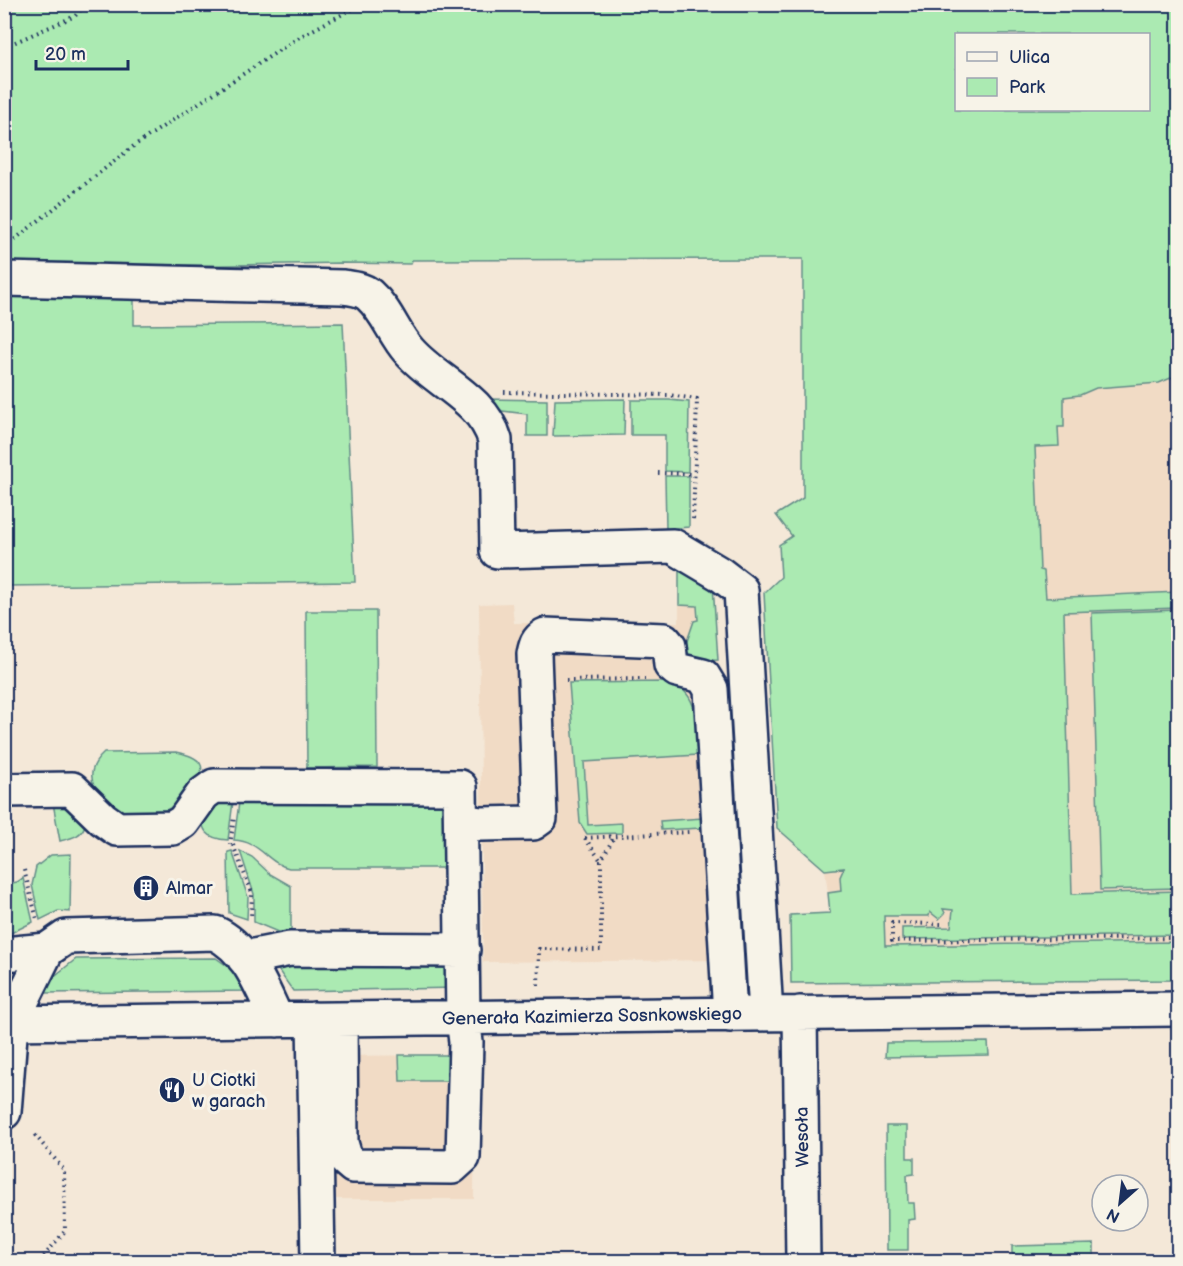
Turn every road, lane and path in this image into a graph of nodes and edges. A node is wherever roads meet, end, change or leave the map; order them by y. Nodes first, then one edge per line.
1 (86, 4) edge
2 (362, 4) edge
3 (4, 47) edge
4 (4, 248) edge
5 (4, 279) edge
6 (493, 392) dead end
7 (658, 473) dead end
8 (694, 474) junction
9 (694, 509) dead end
10 (656, 679) dead end
11 (535, 680) junction
12 (4, 790) edge
13 (461, 822) junction
14 (695, 832) dead end
15 (614, 837) junction
16 (233, 845) dead end
17 (601, 861) junction
18 (24, 870) dead end
19 (941, 924) dead end
20 (250, 925) dead end
21 (43, 938) junction
22 (1179, 938) edge
23 (464, 950) junction
24 (4, 954) edge
25 (244, 958) junction
26 (538, 995) dead end
27 (1179, 1009) edge
28 (800, 1013) junction
29 (766, 1014) junction
30 (730, 1015) junction
31 (464, 1018) junction
32 (327, 1019) junction
33 (277, 1020) junction
34 (8, 1023) edge
35 (4, 1112) edge
36 (35, 1134) dead end
37 (39, 1262) edge
38 (318, 1262) edge
39 (803, 1262) edge

1 - 3 path
2 - 4 path
5 - 29 street
6 - 8 path
7 - 8 path
8 - 9 path
10 - 11 path
11 - 13 street
11 - 30 street
12 - 13 street
13 - 23 street
14 - 15 path
15 - 17 path
15 - 17 path
16 - 20 path
17 - 26 path
18 - 21 path
19 - 22 path
21 - 24 street
21 - 25 street
21 - 34 street
23 - 25 street
23 - 31 street
25 - 33 street
27 - 28 street, Generała Kazimierza Sosnkowskiego
28 - 29 street, Generała Kazimierza Sosnkowskiego
28 - 39 street, Wesoła
29 - 30 street, Generała Kazimierza Sosnkowskiego
30 - 31 street, Generała Kazimierza Sosnkowskiego
31 - 32 street, Generała Kazimierza Sosnkowskiego
31 - 32 street
32 - 33 street, Generała Kazimierza Sosnkowskiego
32 - 38 street
33 - 34 street, Generała Kazimierza Sosnkowskiego
34 - 35 street
36 - 37 path

